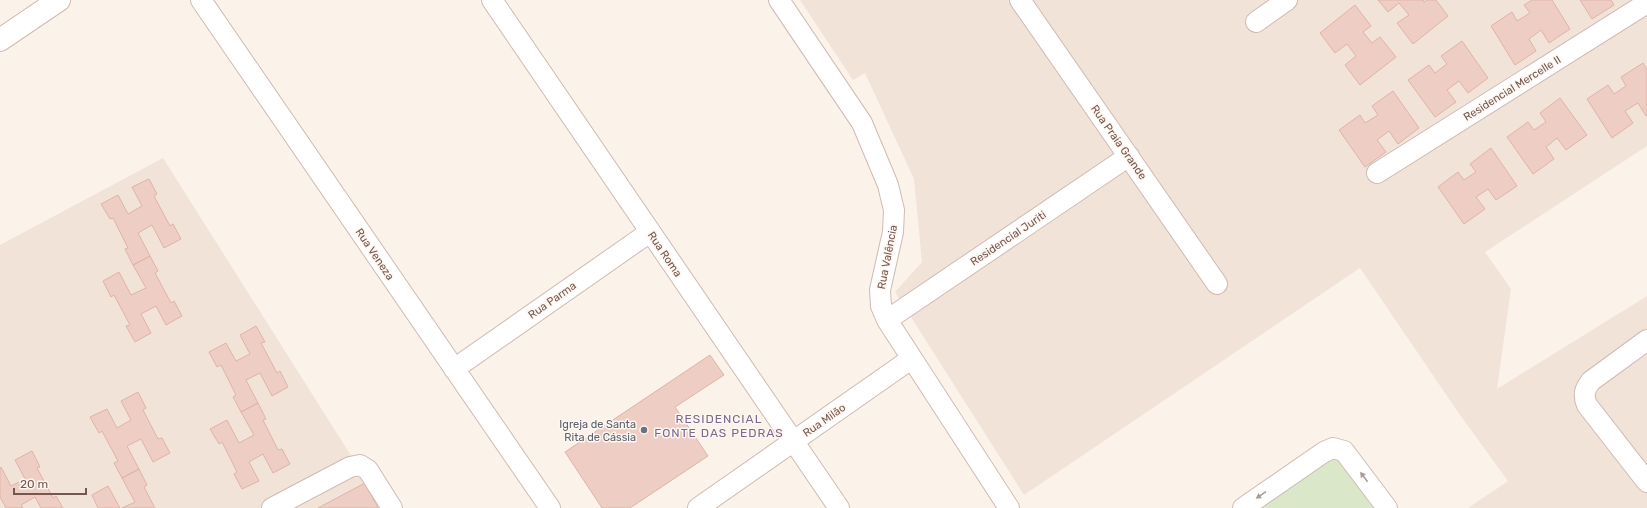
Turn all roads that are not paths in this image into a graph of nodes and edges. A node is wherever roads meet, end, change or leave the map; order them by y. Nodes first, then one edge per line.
1 (59, 0) edge
2 (201, 0) edge
3 (492, 0) edge
4 (780, 0) edge
5 (1020, 0) edge
6 (1287, 0) edge
7 (1647, 3) edge
8 (1256, 22) dead end
9 (0, 40) edge
10 (1128, 156) junction
11 (1377, 173) dead end
12 (650, 232) junction
13 (1217, 284) dead end
14 (887, 320) junction
15 (1647, 340) edge
16 (911, 359) junction
17 (454, 369) junction
18 (793, 441) junction
19 (1647, 482) edge
20 (272, 508) edge
21 (392, 508) edge
22 (550, 508) edge
23 (698, 508) edge
24 (839, 508) edge
25 (1009, 508) edge
26 (1242, 508) edge
27 (1387, 508) edge

1 - 9 main road
2 - 17 street, Rua Veneza
3 - 12 street, Rua Roma
4 - 14 street, Rua Valência
5 - 10 street, Rua Praia Grande
6 - 8 street
7 - 11 street, Residencial Mercelle II
10 - 13 street, Rua Praia Grande
10 - 14 street, Residencial Juriti
12 - 17 street, Rua Parma
12 - 18 street, Rua Roma
14 - 16 street, Rua Valência
15 - 19 street
16 - 18 street, Rua Milão
16 - 25 street, Rua Valência
17 - 22 street, Rua Veneza
18 - 23 street, Rua Milão
18 - 24 street, Rua Roma
20 - 21 street
27 -> 26 street

